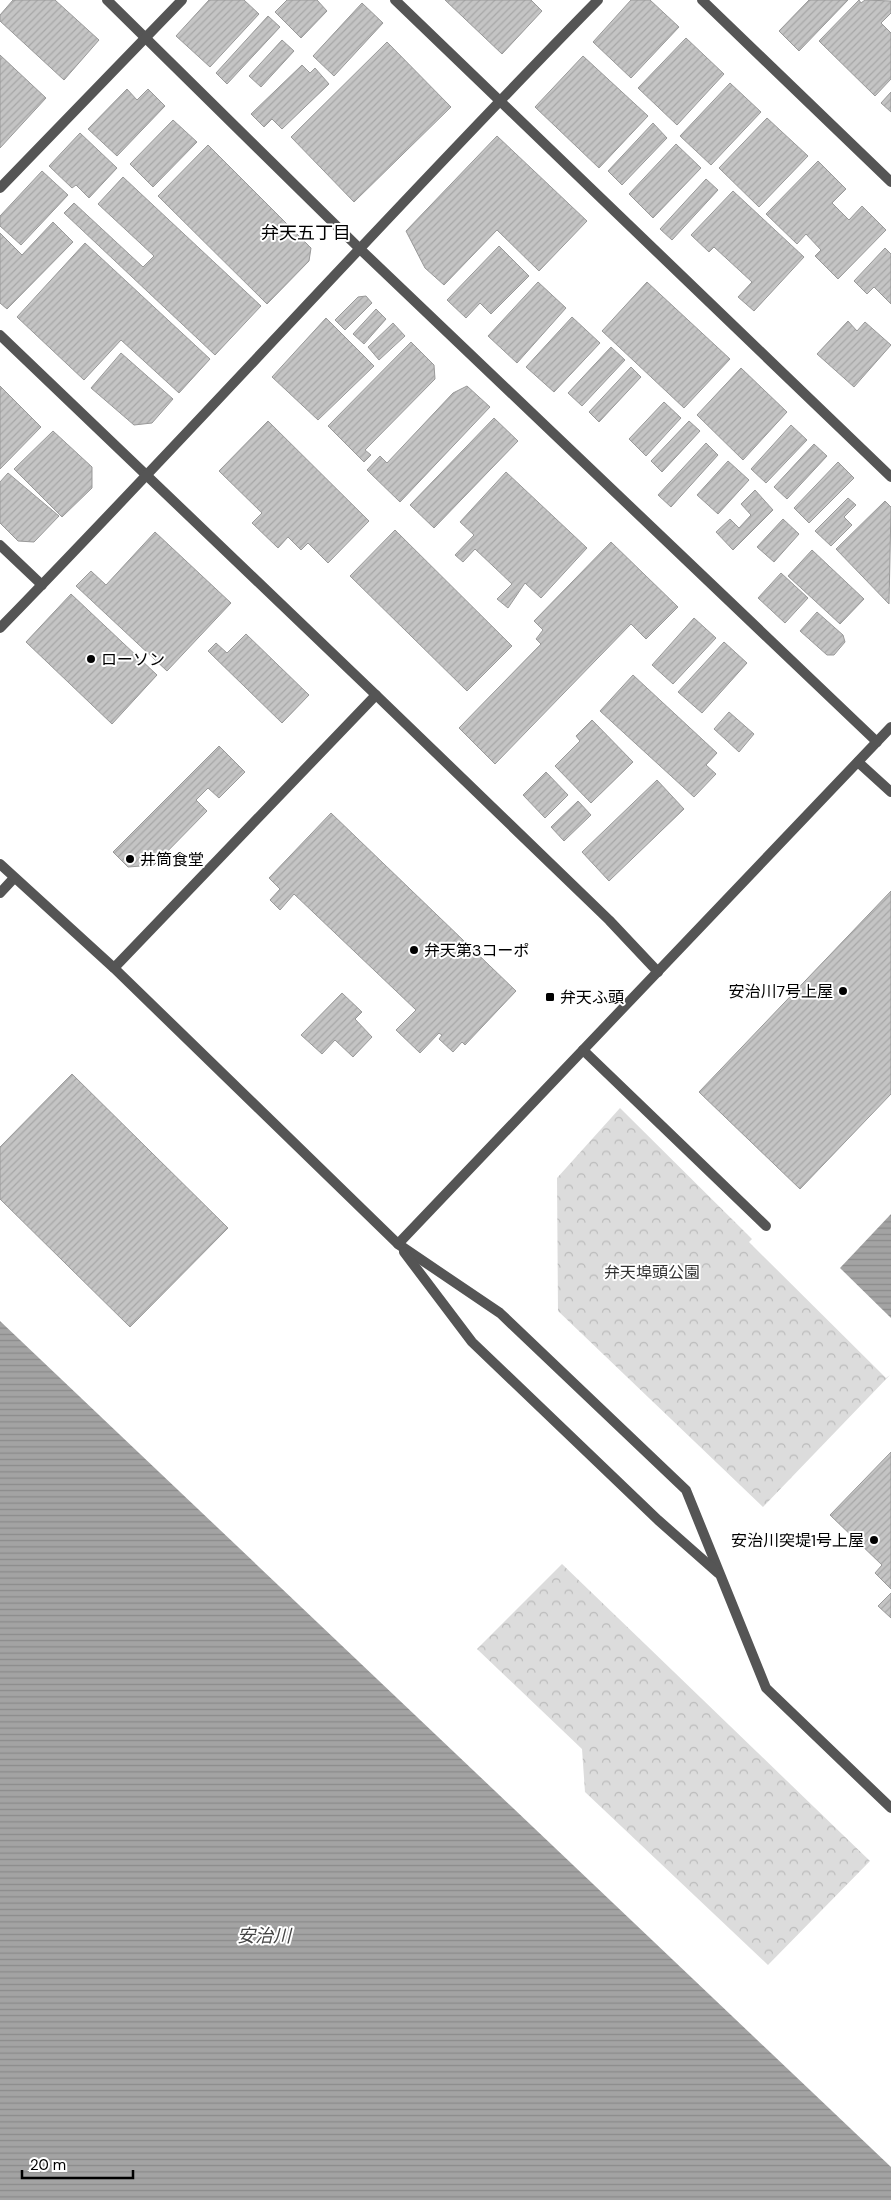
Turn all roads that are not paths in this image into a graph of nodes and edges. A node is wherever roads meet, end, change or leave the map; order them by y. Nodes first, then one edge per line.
1 (107, 0) edge
2 (182, 0) edge
3 (395, 0) edge
4 (598, 0) edge
5 (702, 0) edge
6 (147, 36) junction
7 (498, 102) junction
8 (891, 182) edge
9 (0, 188) edge
10 (360, 249) junction
11 (0, 336) edge
12 (146, 477) junction
13 (891, 477) edge
14 (0, 545) edge
15 (42, 585) junction
16 (0, 628) edge
17 (376, 695) junction
18 (891, 727) edge
19 (877, 742) junction
20 (858, 762) junction
21 (891, 792) edge
22 (0, 864) edge
23 (14, 878) junction
24 (0, 893) edge
25 (114, 968) junction
26 (658, 972) junction
27 (583, 1050) junction
28 (766, 1226) dead end
29 (398, 1244) junction
30 (721, 1575) junction
31 (891, 1808) edge

1 - 6 street
2 - 6 street
3 - 7 street
4 - 7 street
5 - 8 street
6 - 9 street
6 - 10 street
7 - 10 street
7 - 13 street
10 - 12 street
10 - 19 street
11 - 12 street
12 - 15 street
12 - 17 street
14 - 15 street
15 - 16 street
17 - 25 street
17 - 26 street
18 - 19 street
19 - 20 street
20 - 21 street
20 - 26 street
22 - 23 street
23 - 24 street
23 - 25 street
25 - 29 street
26 - 27 street
27 - 28 street
27 - 29 street
29 - 30 street
29 - 30 street
30 - 31 street

